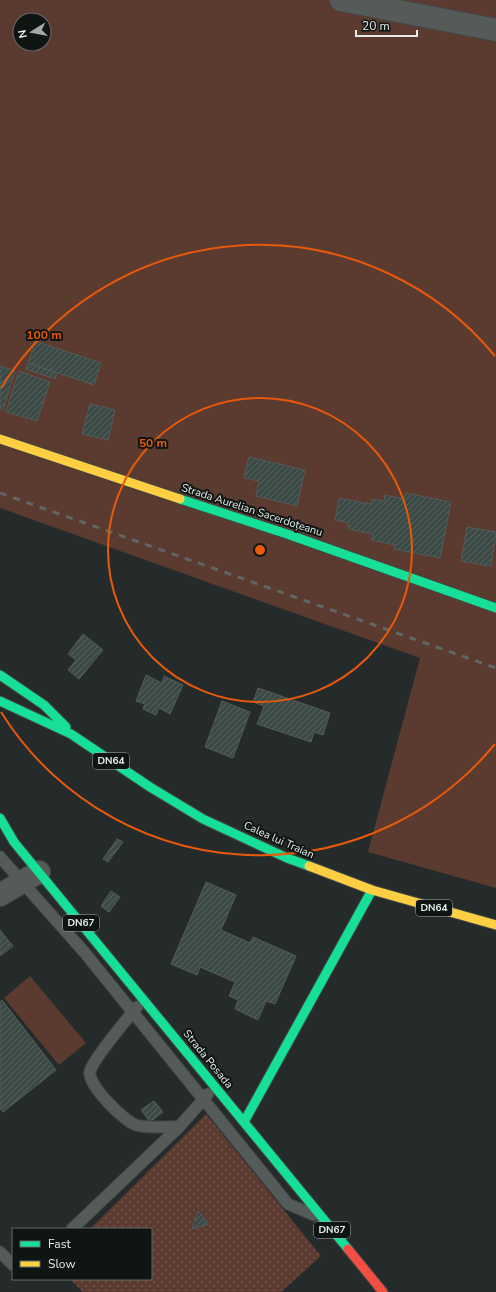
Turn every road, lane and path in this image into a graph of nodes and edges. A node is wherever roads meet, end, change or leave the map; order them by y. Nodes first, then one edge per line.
1 (342, 0) edge
2 (496, 30) edge
3 (0, 439) edge
4 (496, 608) edge
5 (0, 675) edge
6 (0, 701) edge
7 (72, 734) junction
8 (0, 818) edge
9 (0, 833) edge
10 (14, 842) junction
11 (0, 857) edge
12 (31, 877) junction
13 (372, 890) junction
14 (0, 895) edge
15 (496, 925) edge
16 (144, 999) junction
17 (133, 1012) junction
18 (215, 1086) junction
19 (204, 1099) junction
20 (244, 1122) junction
21 (179, 1127) junction
22 (322, 1218) junction
23 (73, 1228) edge
24 (0, 1252) edge
25 (12, 1264) edge
26 (383, 1292) edge

1 - 2 street
3 - 4 main road, Strada Aurelian Sacerdoțeanu
5 - 7 main road, Calea lui Traian / DN64
6 - 7 main road, Calea lui Traian / DN64
7 - 13 main road, Calea lui Traian / DN64
8 - 10 main road, Strada Posada / DN67
9 - 10 main road, Strada Posada / DN67
10 - 12 main road, Strada Posada / DN67
11 - 12 lane
12 - 14 street
12 - 16 main road, Strada Posada / DN67
12 - 17 lane
13 - 15 main road, Calea lui Traian / DN64
13 - 20 main road
16 - 17 lane
16 - 18 main road, Strada Posada / DN67
17 - 19 lane
17 - 21 lane
18 - 19 lane
18 - 20 main road, Strada Posada / DN67
19 - 21 lane
19 - 22 lane
20 - 22 main road, Strada Posada / DN67
21 - 23 lane
22 - 26 main road, Strada Posada / DN67
24 - 25 lane

